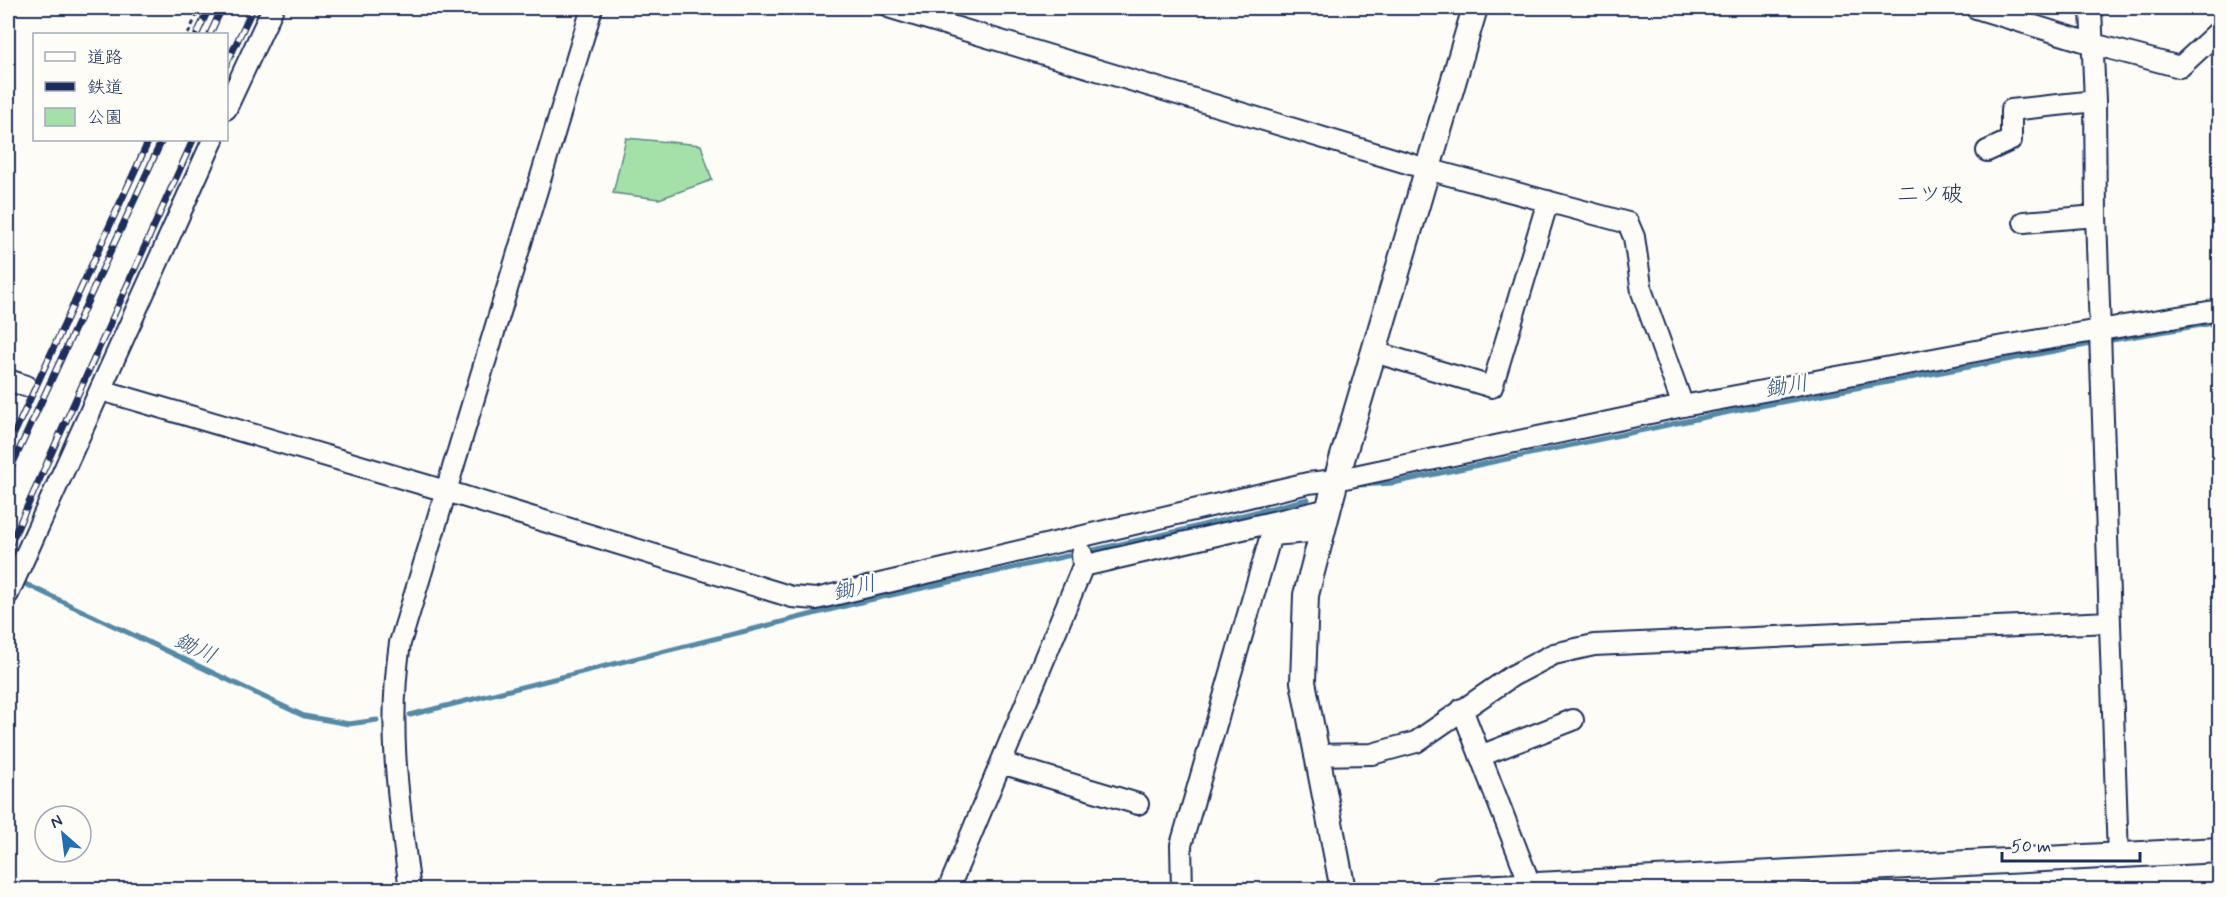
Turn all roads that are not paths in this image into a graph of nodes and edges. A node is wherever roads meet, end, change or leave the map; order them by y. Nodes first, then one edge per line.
1 (273, 8) edge
2 (592, 8) edge
3 (891, 8) edge
4 (1475, 8) edge
5 (1976, 8) edge
6 (2091, 8) edge
7 (2220, 30) edge
8 (2093, 44) junction
9 (2096, 101) junction
10 (228, 105) edge
11 (213, 141) edge
12 (1987, 152) dead end
13 (1427, 168) junction
14 (1548, 201) junction
15 (2096, 216) junction
16 (2024, 222) dead end
17 (2220, 310) edge
18 (2101, 337) junction
19 (1374, 352) junction
20 (101, 390) junction
21 (1683, 406) junction
22 (1336, 480) junction
23 (446, 491) junction
24 (1326, 520) junction
25 (1081, 551) junction
26 (8, 592) edge
27 (2110, 622) junction
28 (1462, 709) junction
29 (1573, 720) dead end
30 (1316, 755) junction
31 (1480, 756) junction
32 (1001, 763) junction
33 (1137, 804) dead end
34 (2220, 850) edge
35 (2118, 857) junction
36 (1530, 884) junction
37 (1654, 884) edge
38 (410, 890) edge
39 (948, 890) edge
40 (1182, 890) edge
41 (1343, 890) edge
42 (1441, 890) edge

1 - 10 street
2 - 23 street
3 - 13 street
4 - 13 street
5 - 8 street
6 - 8 street
7 - 8 street
8 - 9 street
9 - 12 street
9 - 15 street
11 - 20 street
13 - 14 street
13 - 19 street
14 - 19 street
14 - 21 street
15 - 16 street
15 - 18 street
17 - 18 street
18 - 21 street
18 - 27 street
19 - 22 street
20 - 23 street
20 - 26 street
21 - 22 street
22 - 24 street
22 - 25 street
23 - 25 street
23 - 38 street
24 - 25 street
24 - 30 street
24 - 40 street
25 - 32 street
27 - 28 street
27 - 35 street
28 - 30 street
28 - 31 street
29 - 31 street
30 - 41 street
31 - 36 street
32 - 33 street
32 - 39 street
34 - 35 street
35 - 37 street
36 - 37 street
36 - 42 street

